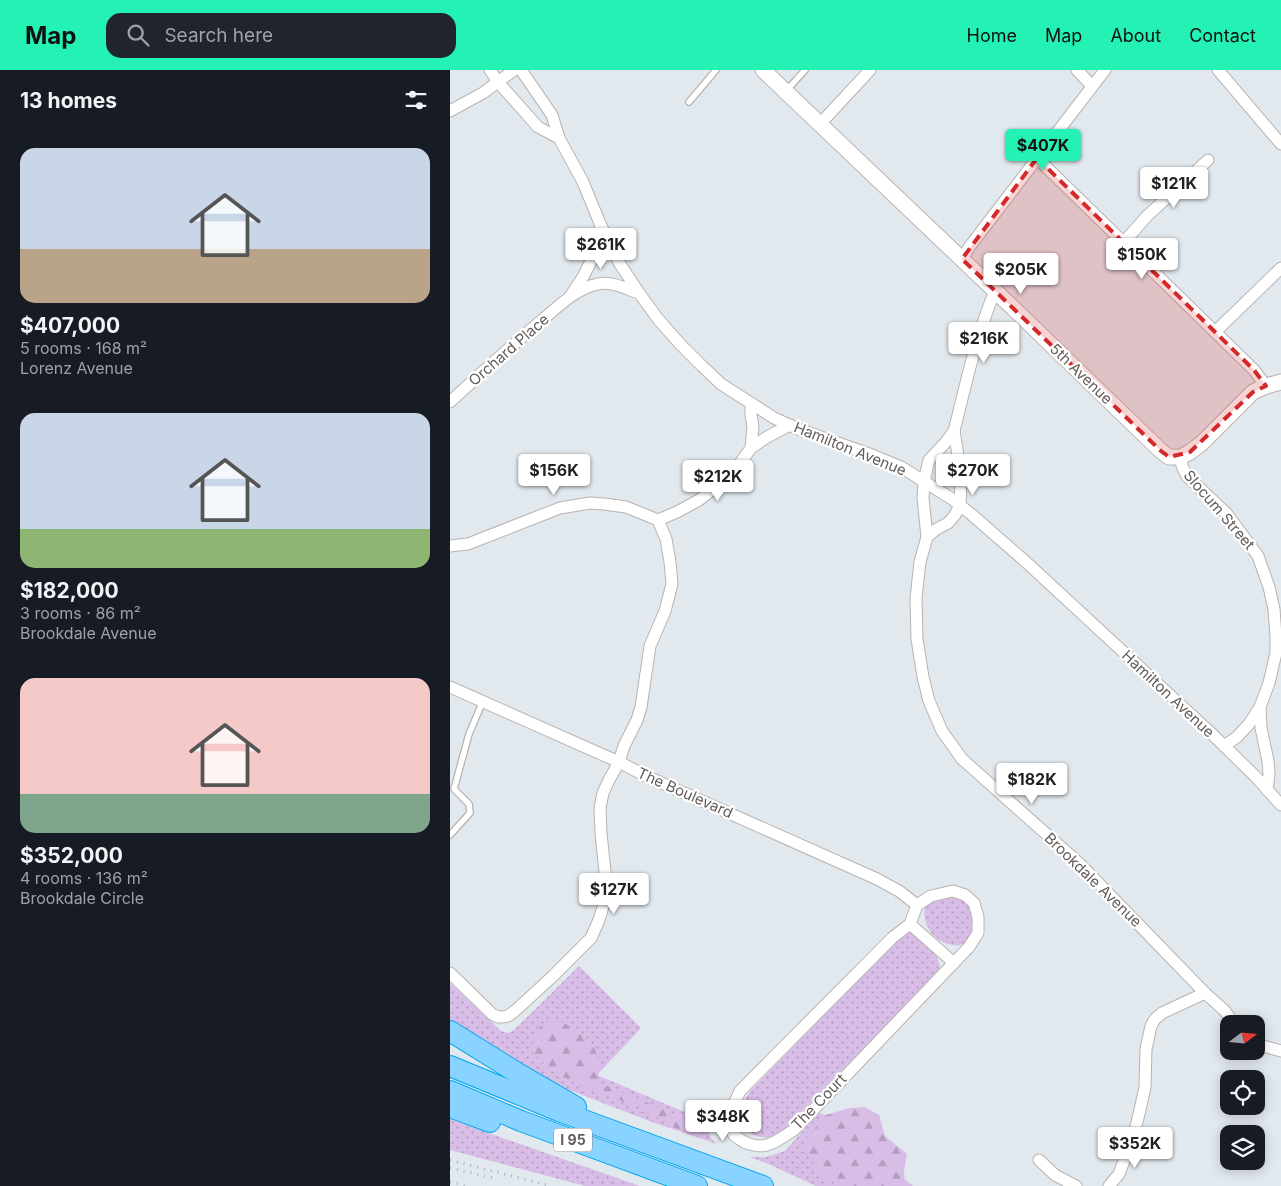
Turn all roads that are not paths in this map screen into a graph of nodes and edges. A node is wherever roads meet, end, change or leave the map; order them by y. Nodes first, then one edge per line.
1 (490, 70) edge
2 (514, 70) edge
3 (521, 70) edge
4 (716, 70) edge
5 (763, 70) edge
6 (805, 70) edge
7 (870, 70) edge
8 (1077, 70) edge
9 (1105, 70) edge
10 (1218, 70) edge
11 (498, 82) junction
12 (1092, 86) junction
13 (785, 91) junction
14 (689, 102) dead end
15 (450, 111) edge
16 (820, 124) junction
17 (559, 138) junction
18 (1281, 144) edge
19 (1037, 158) junction
20 (1208, 160) dead end
21 (601, 226) junction
22 (1124, 242) junction
23 (962, 259) junction
24 (1281, 268) edge
25 (995, 291) junction
26 (639, 293) junction
27 (569, 298) junction
28 (1215, 332) junction
29 (1281, 382) edge
30 (1266, 386) junction
31 (450, 402) edge
32 (751, 403) junction
33 (790, 425) junction
34 (954, 431) junction
35 (751, 448) junction
36 (1181, 457) junction
37 (924, 481) junction
38 (960, 505) junction
39 (658, 520) junction
40 (927, 538) junction
41 (450, 546) edge
42 (1278, 654) edge
43 (450, 687) edge
44 (483, 701) junction
45 (1260, 707) junction
46 (1224, 746) junction
47 (619, 762) junction
48 (1267, 790) junction
49 (452, 792) edge
50 (1281, 805) edge
51 (450, 835) edge
52 (917, 905) junction
53 (910, 924) junction
54 (954, 963) junction
55 (450, 972) edge
56 (1205, 993) junction
57 (1228, 1015) edge
58 (450, 1031) edge
59 (1265, 1047) edge
60 (1281, 1051) edge
61 (450, 1066) edge
62 (450, 1091) edge
63 (450, 1107) edge
64 (632, 1138) junction
65 (613, 1156) junction
66 (1038, 1160) dead end
67 (697, 1186) edge
68 (764, 1186) edge
69 (1076, 1186) edge
70 (1109, 1186) edge

1 - 11 street
2 - 11 street
3 - 17 street, Hamilton Avenue
4 - 14 lane
5 - 13 street, 5th Avenue
6 - 13 lane
7 - 16 street
8 - 12 street
9 - 12 street
10 - 18 street
11 - 15 street
11 - 17 street
12 - 19 street
13 - 16 street, 5th Avenue
16 - 23 street, 5th Avenue
17 - 21 street, Hamilton Avenue
19 - 22 street
19 - 23 street
20 - 22 street
21 - 26 street, Hamilton Avenue
21 - 27 street, Orchard Place
22 - 28 street
23 - 25 street, 5th Avenue
24 - 28 street
25 - 34 street, Brookdale Avenue
25 - 36 street, 5th Avenue
26 - 27 street, Orchard Place
26 - 32 street, Hamilton Avenue
27 - 31 street, Orchard Place
28 - 30 street
29 - 30 street
30 - 36 street
32 - 33 street, Hamilton Avenue
32 - 35 street
33 - 35 street
33 - 37 street, Hamilton Avenue
34 - 37 street, Brookdale Avenue
34 - 38 street, Brookdale Avenue
35 - 39 street
36 - 42 street, Slocum Street
37 - 38 street, Hamilton Avenue
37 - 40 street, Brookdale Avenue
38 - 40 street
38 - 46 street, Hamilton Avenue
39 - 41 street
39 - 47 street
40 - 56 street, Brookdale Avenue
42 - 45 street, Slocum Street
43 - 44 street, The Boulevard
44 - 47 street, The Boulevard
44 - 49 lane
45 - 46 street, Slocum Street
45 - 48 street, Slocum Street
46 - 48 street, Hamilton Avenue
47 - 52 street, The Boulevard
47 - 55 street
48 - 50 street, Hamilton Avenue
49 - 51 lane
52 - 53 street
52 - 54 street, The Court
53 - 54 street
53 - 54 street, The Court
56 - 57 street, Brookdale Avenue
56 - 70 street
58 - 64 highway
59 - 60 street
61 - 64 highway, I 95
62 - 65 highway, I 95
63 - 65 highway
64 - 68 highway, I 95
65 - 67 highway, I 95
66 - 69 street

